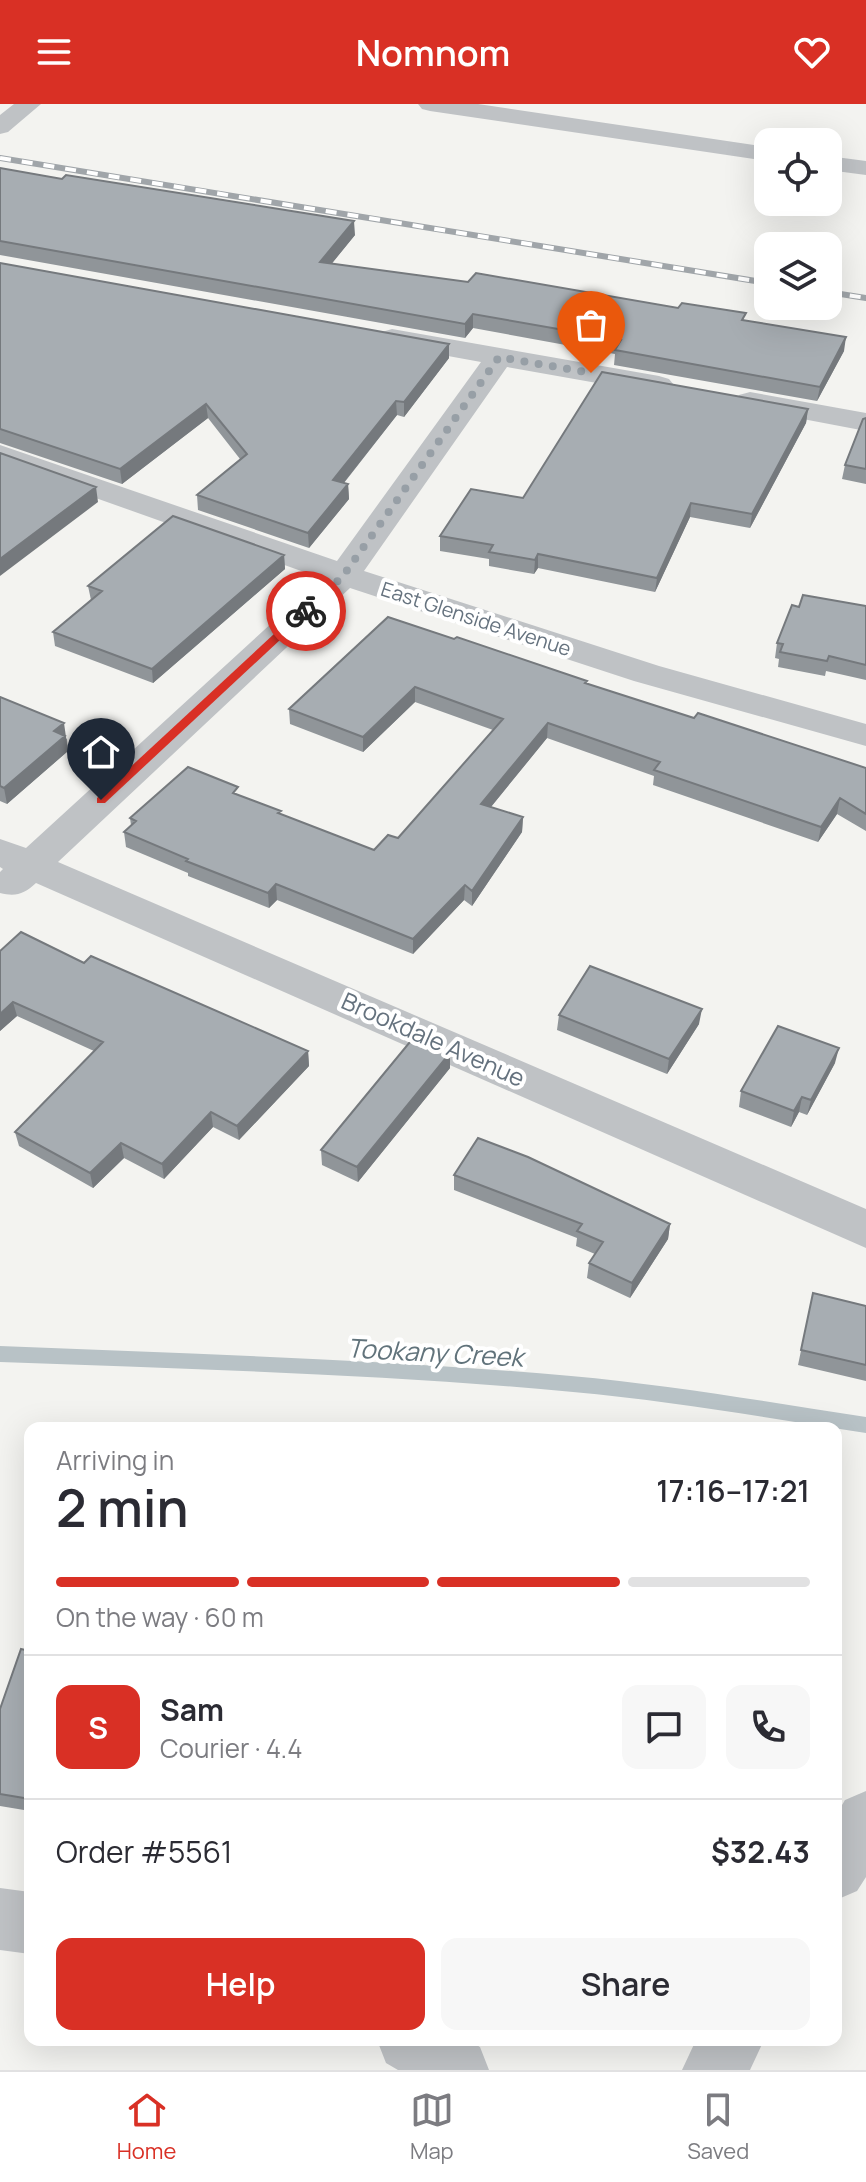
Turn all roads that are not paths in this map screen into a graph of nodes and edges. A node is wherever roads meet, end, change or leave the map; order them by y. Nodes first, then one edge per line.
1 (29, 104) edge
2 (430, 104) edge
3 (0, 127) edge
4 (754, 151) edge
5 (842, 165) edge
6 (866, 168) edge
7 (360, 332) edge
8 (499, 357) junction
9 (683, 389) edge
10 (727, 397) edge
11 (866, 422) edge
12 (0, 454) edge
13 (343, 576) junction
14 (866, 735) edge
15 (15, 867) edge
16 (866, 1229) edge
17 (866, 1821) edge
18 (842, 1860) edge
19 (0, 1919) edge
20 (24, 1922) edge
21 (419, 2046) edge
22 (728, 2046) edge
23 (457, 2070) edge
24 (714, 2070) edge

1 - 3 street
2 - 4 street
5 - 6 street
7 - 8 street
8 - 9 street
8 - 13 street
10 - 11 street
12 - 13 street, East Glenside Avenue
13 - 14 street, East Glenside Avenue
13 - 15 street
15 - 16 street, Brookdale Avenue
17 - 18 street
19 - 20 street
21 - 23 street
22 - 24 street

